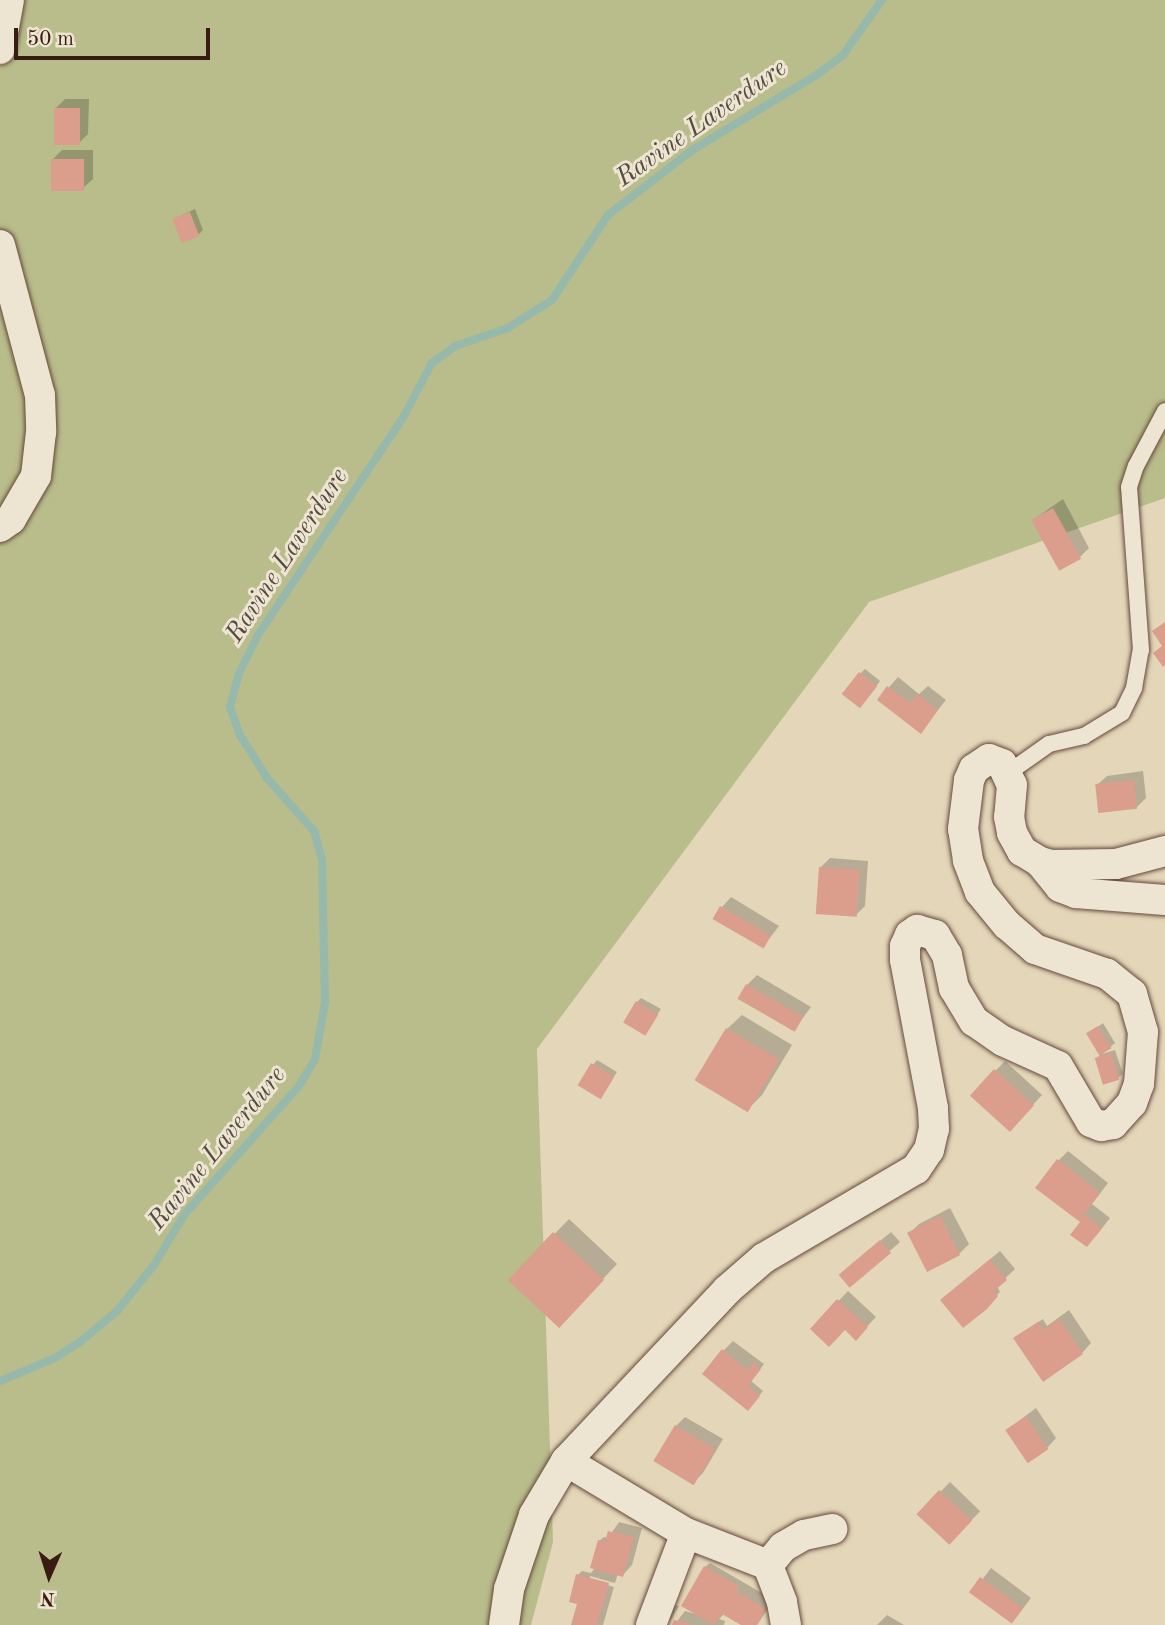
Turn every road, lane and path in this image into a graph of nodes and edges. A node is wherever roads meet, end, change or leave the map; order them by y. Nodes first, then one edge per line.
1 (9, 0) edge
2 (0, 49) edge
3 (0, 245) edge
4 (1165, 411) edge
5 (0, 527) edge
6 (1008, 773) junction
7 (1165, 851) edge
8 (1040, 862) junction
9 (1165, 900) edge
10 (566, 1461) junction
11 (832, 1529) dead end
12 (686, 1533) junction
13 (768, 1566) junction
14 (504, 1625) edge
15 (651, 1625) edge
16 (786, 1625) edge

1 - 2 street
3 - 5 street
4 - 6 lane
6 - 8 street
6 - 10 street
7 - 8 street
8 - 9 street
10 - 12 street
10 - 14 street
11 - 13 street
12 - 13 street
12 - 15 street
13 - 16 street

